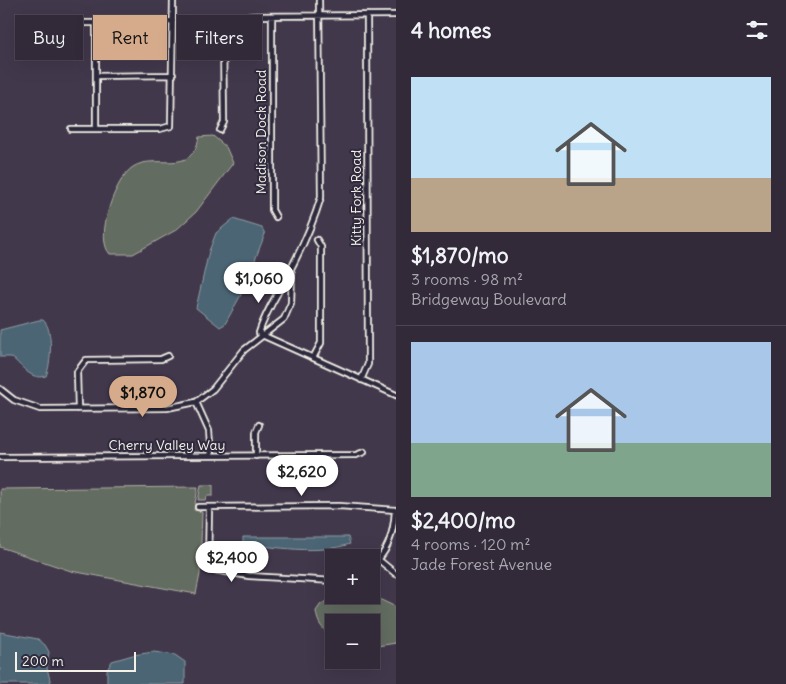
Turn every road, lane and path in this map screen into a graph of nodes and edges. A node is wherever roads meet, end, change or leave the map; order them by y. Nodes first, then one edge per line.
1 (173, 0) edge
2 (319, 0) edge
3 (367, 15) junction
4 (396, 15) edge
5 (272, 17) junction
6 (319, 17) junction
7 (167, 22) edge
8 (173, 22) junction
9 (96, 60) edge
10 (173, 75) junction
11 (96, 76) junction
12 (71, 129) dead end
13 (96, 129) junction
14 (220, 130) dead end
15 (276, 217) dead end
16 (317, 240) dead end
17 (289, 270) junction
18 (262, 335) junction
19 (168, 356) dead end
20 (314, 358) junction
21 (361, 380) junction
22 (0, 389) edge
23 (396, 395) edge
24 (196, 402) junction
25 (78, 410) junction
26 (259, 425) dead end
27 (364, 452) dead end
28 (211, 456) junction
29 (256, 456) junction
30 (0, 457) edge
31 (198, 507) dead end
32 (209, 507) junction
33 (396, 510) edge
34 (380, 558) edge
35 (380, 561) edge
36 (396, 574) edge
37 (325, 580) edge

1 - 8 street
2 - 6 street
3 - 4 street
3 - 6 street
3 - 21 street, Kitty Fork Road
5 - 6 street
5 - 14 street
5 - 15 street, Madison Dock Road
6 - 17 street
7 - 8 street
8 - 10 street
9 - 11 street
10 - 11 street
10 - 13 street
11 - 13 street
12 - 13 street
16 - 20 street
17 - 18 street
17 - 18 street
18 - 20 street
18 - 24 street
19 - 25 street
20 - 21 street
21 - 23 street
22 - 25 street
24 - 25 street
24 - 28 street
26 - 29 street
27 - 29 street, Cherry Valley Way
28 - 29 street, Cherry Valley Way
28 - 30 street, Cherry Valley Way
31 - 32 street
32 - 33 street
32 - 37 street
33 - 34 street
35 - 36 street

